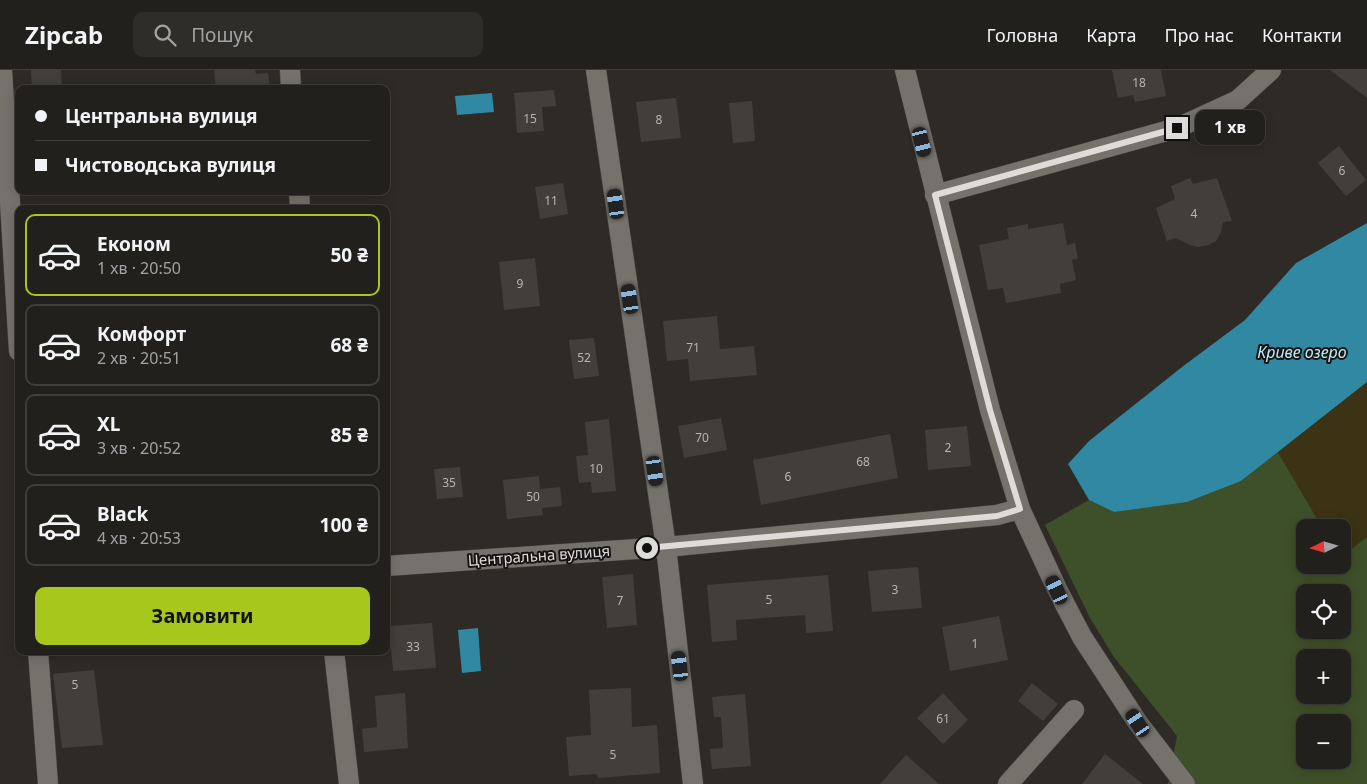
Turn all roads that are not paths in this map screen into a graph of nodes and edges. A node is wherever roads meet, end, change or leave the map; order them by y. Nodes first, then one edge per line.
1 (2, 70) edge
2 (290, 70) edge
3 (596, 70) edge
4 (905, 70) edge
5 (1272, 70) edge
6 (291, 85) edge
7 (935, 195) junction
8 (15, 285) edge
9 (1020, 509) junction
10 (666, 547) junction
11 (390, 566) edge
12 (38, 655) edge
13 (334, 655) edge
14 (1074, 710) dead end
15 (48, 784) edge
16 (349, 784) edge
17 (693, 784) edge
18 (1008, 784) edge
19 (1185, 784) edge

1 - 8 street
2 - 6 street
3 - 10 street
4 - 7 street
5 - 7 street
7 - 9 street
9 - 10 street, Центральна вулиця
9 - 19 street
10 - 11 street, Центральна вулиця
10 - 17 street
12 - 15 street
13 - 16 street
14 - 18 street

